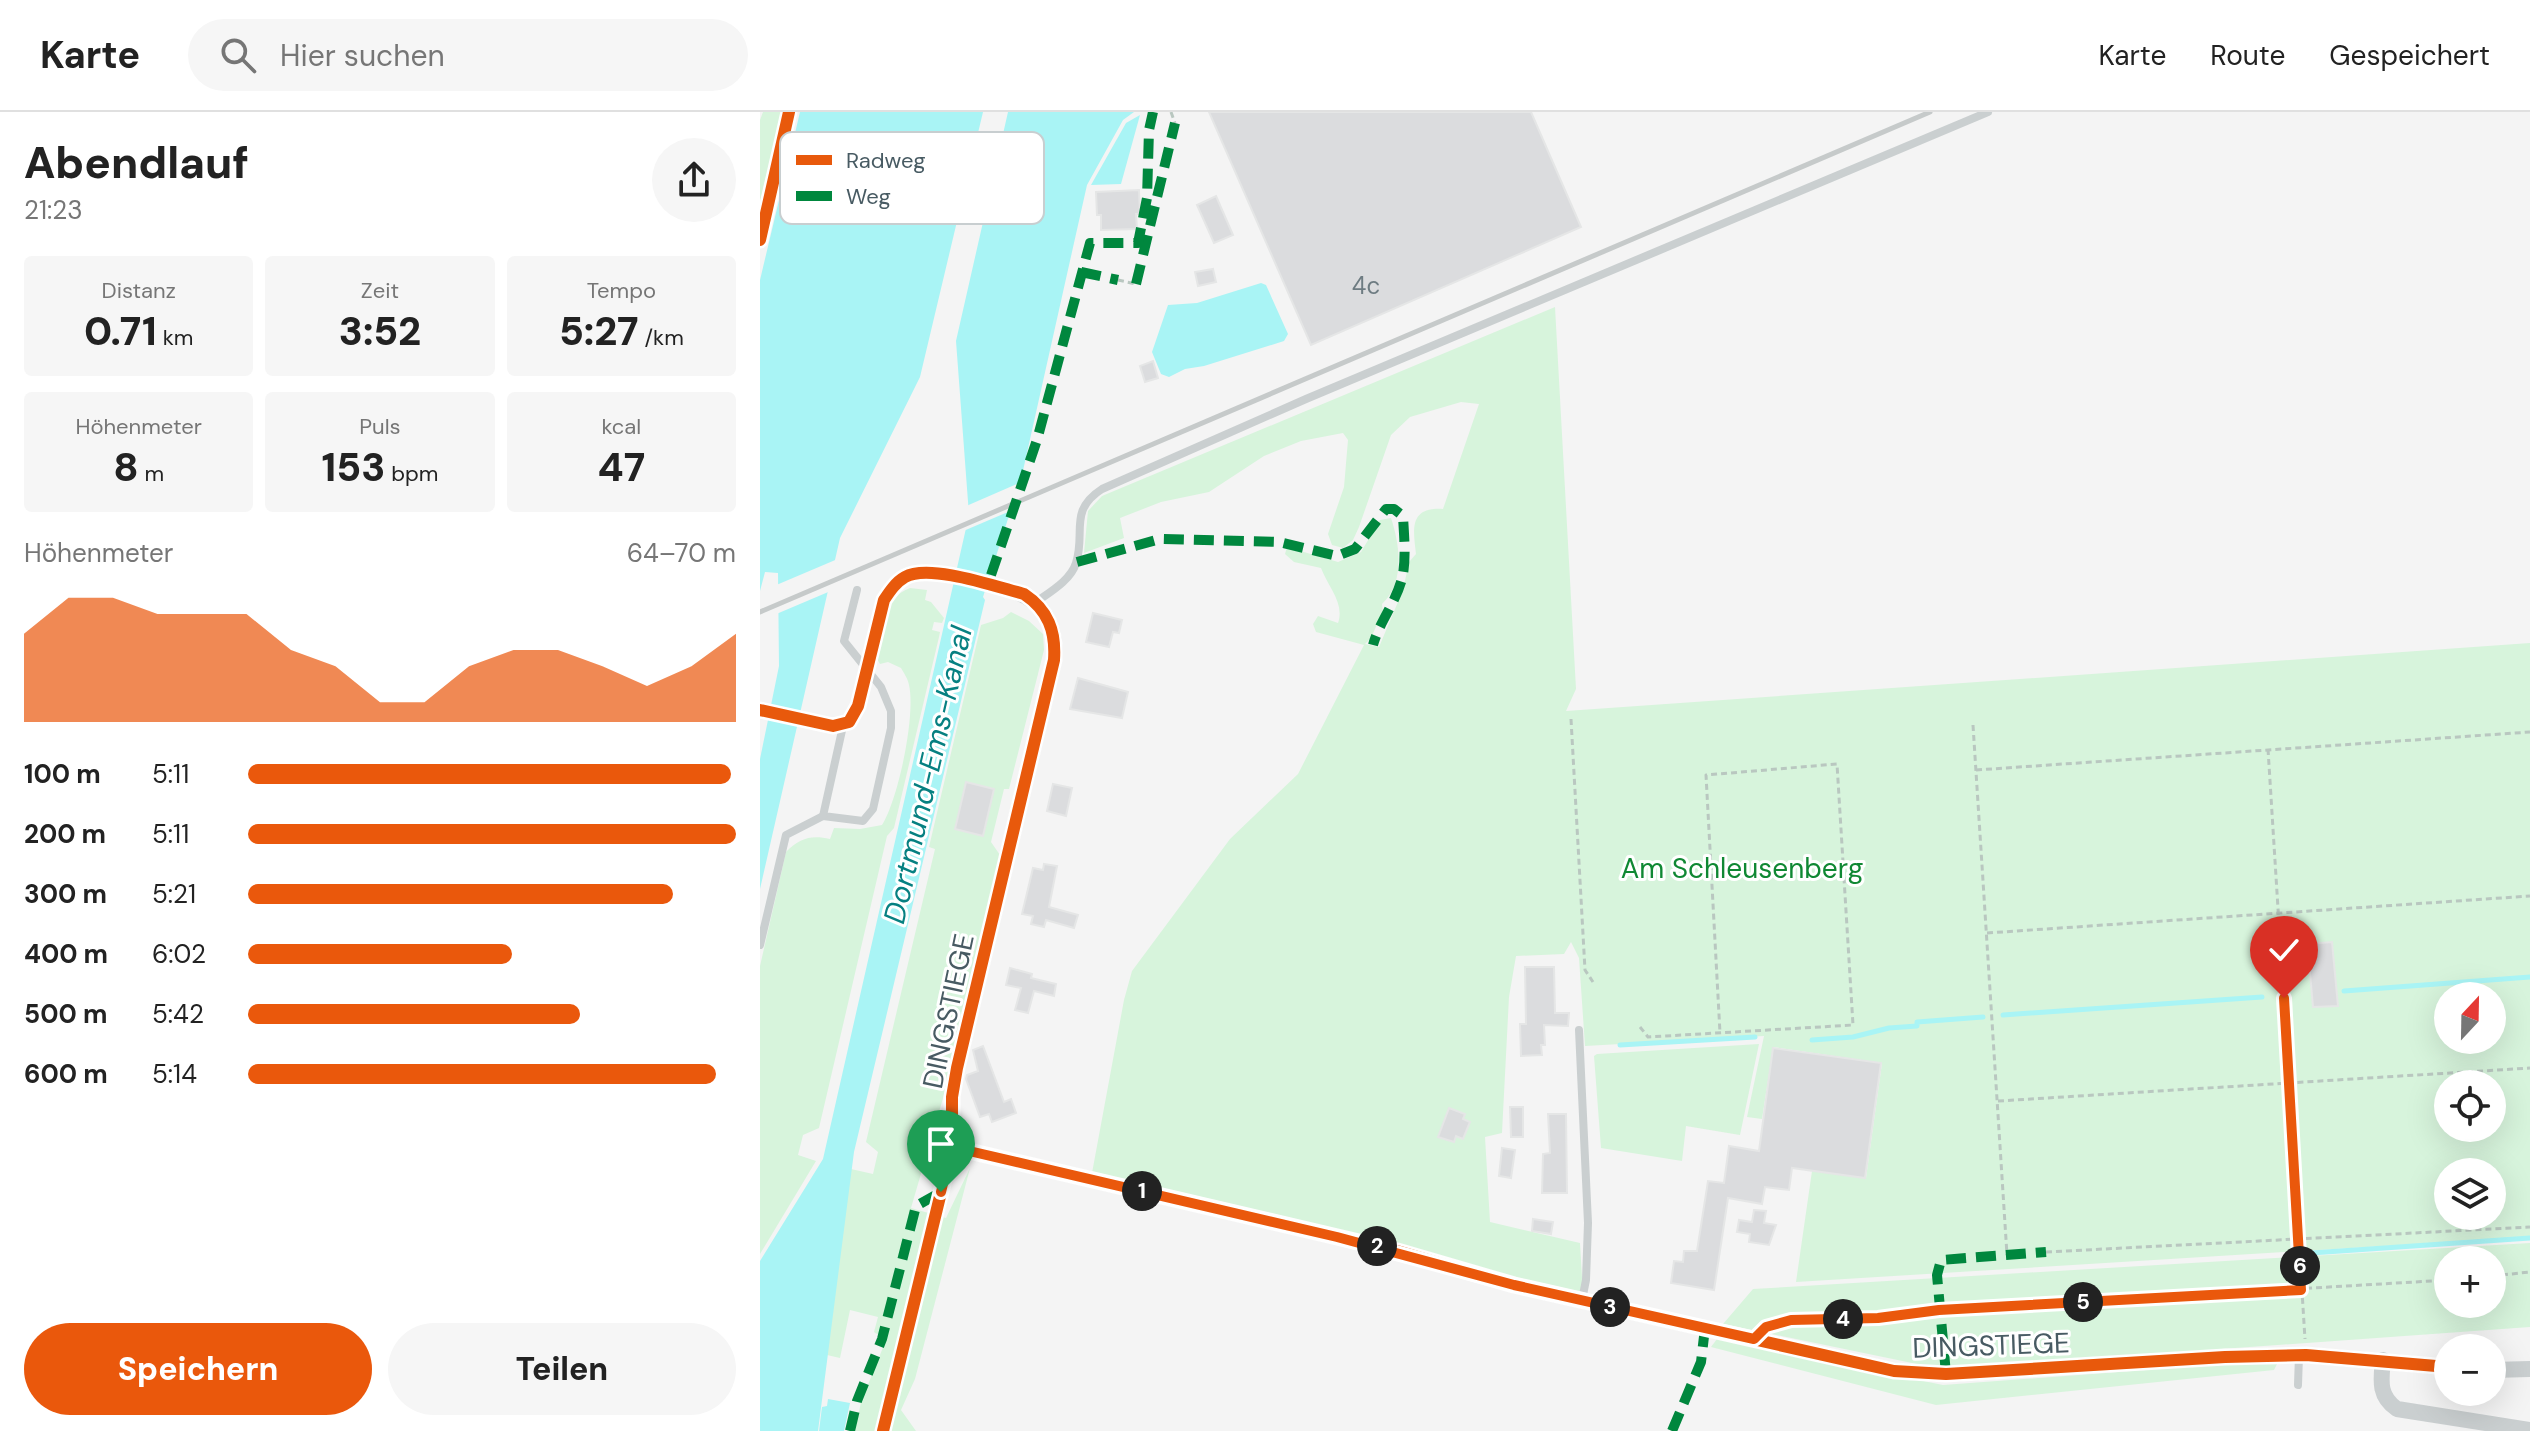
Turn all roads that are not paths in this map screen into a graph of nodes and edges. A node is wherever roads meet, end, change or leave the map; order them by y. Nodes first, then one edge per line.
1 (1988, 112) edge
2 (857, 590) dead end
3 (1010, 590) joint
4 (1036, 602) junction
5 (764, 711) edge
6 (843, 726) junction
7 (823, 816) junction
8 (760, 945) edge
9 (1579, 1030) dead end
10 (952, 1147) junction
11 (1582, 1301) junction
12 (2303, 1355) junction
13 (2383, 1360) junction
14 (2434, 1365) edge
15 (2530, 1369) edge
16 (2506, 1370) edge
17 (2298, 1385) dead end
18 (2530, 1430) edge
19 (883, 1431) edge

1 - 4 lane
2 - 7 lane
3 - 4 street
3 - 6 lane, bridge
4 - 10 street, DINGSTIEGE
5 - 6 lane
6 - 7 lane
7 - 8 lane
9 - 11 lane
10 - 11 street, DINGSTIEGE
10 - 19 street
11 - 12 street, DINGSTIEGE
12 - 13 street, DINGSTIEGE
12 - 17 lane
13 - 14 street, DINGSTIEGE
13 - 18 street
15 - 16 street

